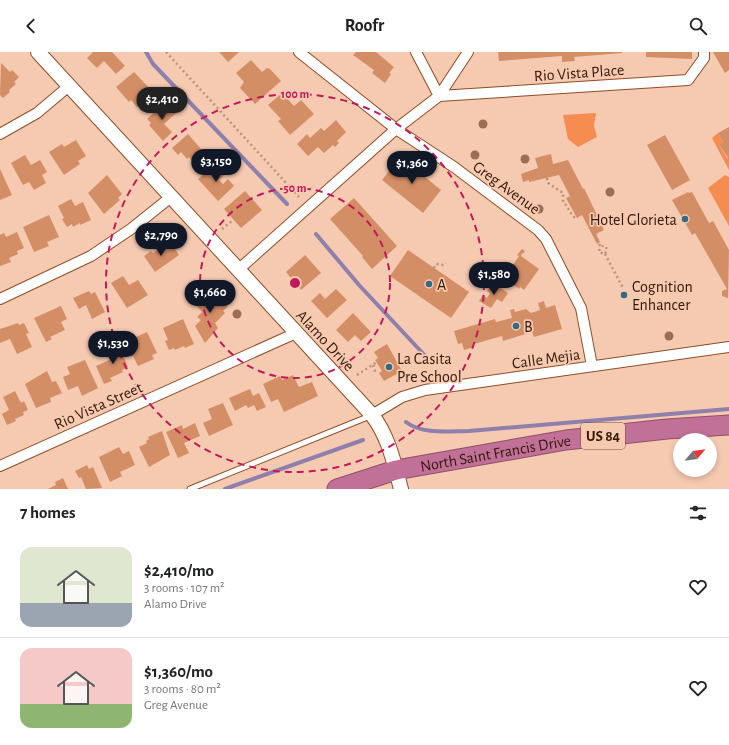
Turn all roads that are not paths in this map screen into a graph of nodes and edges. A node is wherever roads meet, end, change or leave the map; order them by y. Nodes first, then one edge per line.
1 (38, 52) edge
2 (299, 52) edge
3 (416, 52) edge
4 (468, 52) edge
5 (704, 52) edge
6 (69, 86) junction
7 (439, 96) junction
8 (396, 129) junction
9 (0, 134) edge
10 (171, 197) junction
11 (238, 270) junction
12 (0, 299) edge
13 (296, 333) junction
14 (729, 347) edge
15 (592, 366) junction
16 (372, 415) junction
17 (729, 425) edge
18 (0, 466) edge
19 (396, 470) junction
20 (190, 489) edge
21 (337, 489) edge
22 (381, 489) edge
23 (401, 489) edge

1 - 6 street, Alamo Drive
2 - 8 street, Greg Avenue
3 - 7 street
4 - 7 street
5 - 7 street, Rio Vista Place
6 - 9 street
6 - 10 street, Alamo Drive
7 - 8 street
8 - 11 street
8 - 15 street, Greg Avenue
10 - 11 street, Alamo Drive
10 - 12 street
11 - 13 street, Alamo Drive
13 - 16 street, Alamo Drive
13 - 18 street, Rio Vista Street
14 - 15 street, Calle Mejia
15 - 16 street, Calle Mejia
16 - 19 street, Alamo Drive
16 - 20 lane
17 - 19 highway, North Saint Francis Drive / US 84
19 - 21 highway, North Saint Francis Drive / US 84
19 - 22 highway
19 - 23 street, Alamo Drive

